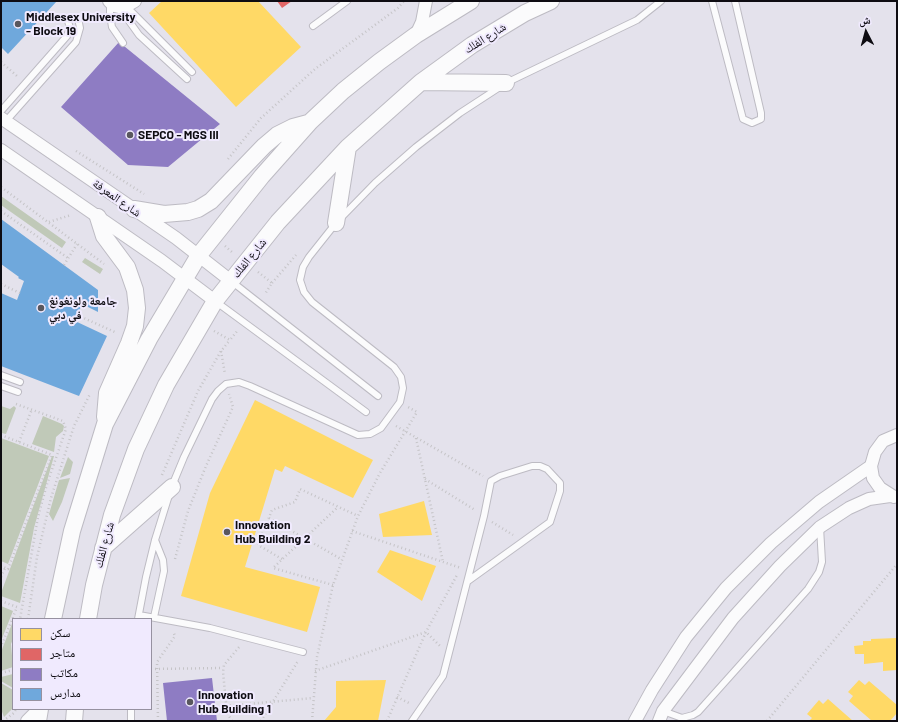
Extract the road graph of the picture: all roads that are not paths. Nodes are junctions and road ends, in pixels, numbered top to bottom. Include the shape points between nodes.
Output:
1 (347, 1) edge
2 (426, 1) edge
3 (471, 1) edge
4 (551, 1) edge
5 (661, 1) edge
6 (712, 1) edge
7 (734, 1) edge
8 (120, 4) edge
9 (78, 18) dead end
10 (68, 21) dead end
11 (313, 26) dead end
12 (416, 35) junction
13 (123, 43) dead end
14 (192, 72) dead end
15 (187, 79) dead end
16 (421, 82) junction
17 (506, 83) junction
18 (3, 116) edge
19 (310, 122) junction
20 (348, 147) junction
21 (1, 150) edge
22 (134, 209) junction
23 (93, 213) junction
24 (336, 223) junction
25 (199, 255) junction
26 (184, 278) junction
27 (230, 281) junction
28 (216, 301) junction
29 (1, 375) edge
30 (20, 382) dead end
31 (1, 386) edge
32 (18, 392) dead end
33 (378, 396) dead end
34 (366, 412) dead end
35 (105, 424) junction
36 (897, 435) edge
37 (871, 466) junction
38 (172, 487) junction
39 (894, 496) edge
40 (820, 527) junction
41 (155, 540) junction
42 (103, 548) junction
43 (468, 581) junction
44 (139, 617) edge
45 (154, 617) junction
46 (53, 618) edge
47 (88, 618) edge
48 (303, 652) road end
49 (38, 710) edge
50 (39, 710) edge
51 (75, 710) edge
52 (131, 710) edge
53 (661, 716) edge
54 (27, 721) edge
55 (38, 721) edge
56 (74, 721) edge
57 (131, 721) edge
58 (412, 721) edge
59 (635, 721) edge

1 - 11 lane
2 - 12 street via 422,22
3 - 12 street
4 - 16 street, شارع الفلك via 525,13 472,45
5 - 17 lane via 637,20
6 - 7 lane via 743,119 752,123 761,120 761,113
8 - 13 lane via 110,15 112,27
8 - 14 lane
8 - 15 lane via 139,35
9 - 18 lane via 80,28 76,42
10 - 18 lane via 70,28 67,36 26,83
12 - 19 street via 349,86
16 - 17 street
16 - 20 street, شارع الفلك
17 - 24 lane via 416,146
18 - 22 street, شارع المعرفة
19 - 22 street via 277,135 211,201 198,209 164,214
19 - 25 street via 262,176
20 - 24 street
20 - 27 street, شارع الفلك via 283,217
21 - 23 street
22 - 25 street, شارع المعرفة
23 - 26 street
23 - 35 street via 104,236 127,266 135,290 137,308 135,326 107,393
24 - 38 lane via 303,267 300,280 304,292 312,302 394,366 401,377 403,388 400,402 381,428 370,434 358,436 250,386 238,382 226,384 212,399 186,451
25 - 26 street
25 - 27 street, شارع المعرفة
26 - 28 street
26 - 35 street
27 - 28 street, شارع الفلك
27 - 33 lane
28 - 34 lane
28 - 42 street, شارع الفلك via 151,416 124,481
29 - 30 lane
31 - 32 lane
35 - 46 street via 72,531
36 - 37 street via 883,441 875,452
37 - 39 street via 880,488
37 - 59 street via 813,507 771,543 726,588 686,637
38 - 41 lane
38 - 42 street
39 - 40 street via 869,499 849,508
40 - 53 street via 733,618
40 - 53 lane via 822,562 817,577 808,589 698,712 682,718
41 - 44 lane
41 - 45 lane via 163,560 164,572
42 - 47 street, شارع الفلك
43 - 43 lane via 550,522 560,491 560,483 556,477 540,466 532,466 491,481
43 - 58 lane via 443,676
44 - 45 lane
45 - 48 lane via 249,637
49 - 54 street
50 - 55 street
51 - 56 street
52 - 57 lane

